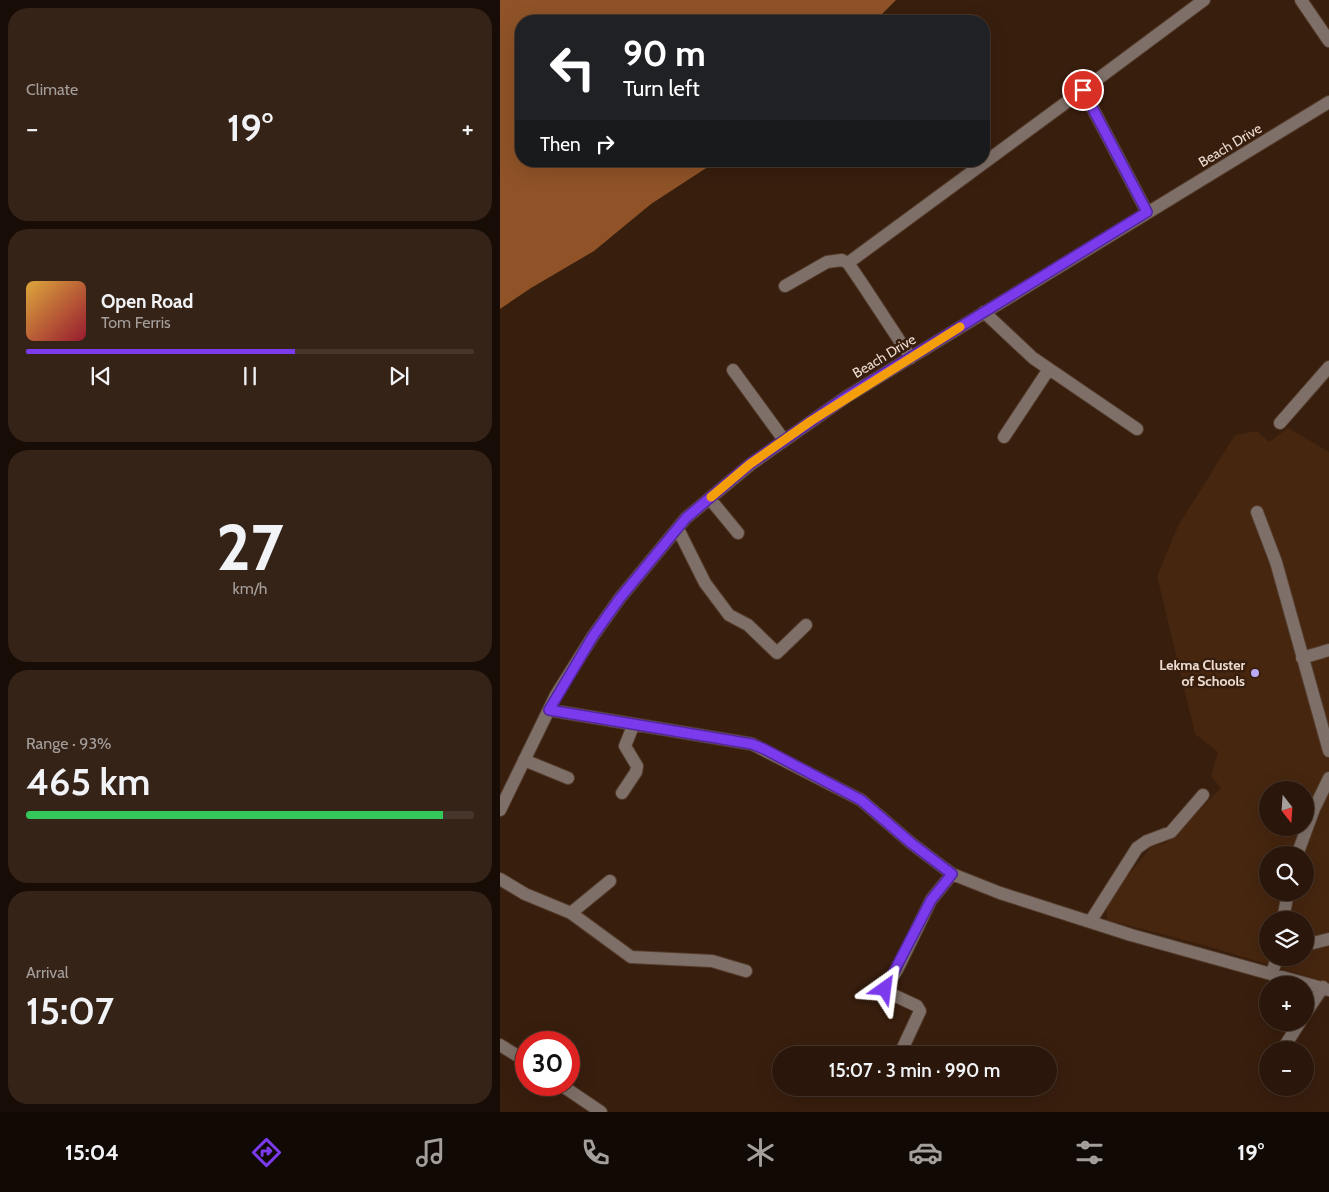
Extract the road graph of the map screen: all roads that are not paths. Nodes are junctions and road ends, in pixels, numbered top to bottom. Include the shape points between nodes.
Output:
1 (1204, 0) edge
2 (1301, 0) edge
3 (1329, 40) edge
4 (1083, 90) junction
5 (1329, 102) edge
6 (990, 159) edge
7 (979, 167) edge
8 (1147, 212) junction
9 (848, 264) junction
10 (785, 286) dead end
11 (984, 312) junction
12 (910, 358) junction
13 (1329, 367) edge
14 (1049, 369) junction
15 (733, 370) dead end
16 (1280, 423) dead end
17 (1137, 429) dead end
18 (1004, 436) dead end
19 (784, 440) junction
20 (710, 499) junction
21 (1257, 512) dead end
22 (678, 529) junction
23 (738, 533) dead end
24 (806, 625) dead end
25 (1329, 650) edge
26 (1302, 658) junction
27 (549, 710) junction
28 (633, 726) junction
29 (1329, 751) edge
30 (524, 760) junction
31 (568, 778) dead end
32 (1329, 778) edge
33 (622, 793) dead end
34 (1203, 795) dead end
35 (500, 810) edge
36 (1300, 846) edge
37 (952, 874) junction
38 (500, 879) edge
39 (610, 881) dead end
40 (571, 912) junction
41 (1090, 922) junction
42 (1329, 939) edge
43 (1314, 943) edge
44 (1274, 966) edge
45 (746, 970) dead end
46 (1272, 973) junction
47 (1326, 988) edge
48 (1314, 1003) edge
49 (500, 1046) edge
50 (904, 1046) edge
51 (515, 1055) edge
52 (577, 1096) edge
53 (601, 1112) edge

1 - 4 street
2 - 3 street
4 - 6 street
4 - 8 street
5 - 8 street, Beach Drive
7 - 9 street
8 - 11 street, Beach Drive
9 - 10 street via 835,260 827,262
9 - 12 street
11 - 12 street, Beach Drive
11 - 14 street
12 - 19 street, Beach Drive
13 - 16 street
14 - 17 street
14 - 18 street
15 - 19 street
19 - 20 street, Beach Drive
20 - 22 street, Beach Drive
20 - 23 street
21 - 26 street via 1276,562
22 - 24 street via 705,582 729,615 748,625 777,653
22 - 27 street, Beach Drive via 598,628
25 - 26 street
26 - 29 street
27 - 28 street
27 - 30 street, Beach Drive
28 - 33 street via 625,746 635,761 636,772
28 - 37 street via 752,744 764,749 861,800
30 - 31 street
30 - 35 street, Beach Drive
32 - 36 street
34 - 41 street via 1171,832 1137,848
37 - 41 street
37 - 50 street via 931,900 886,986 887,992 917,1006 920,1011
38 - 40 street via 525,894
39 - 40 street
40 - 45 street via 631,957 712,961
41 - 46 street
42 - 43 street
44 - 46 street
46 - 47 street
47 - 48 street
49 - 51 street
52 - 53 street

